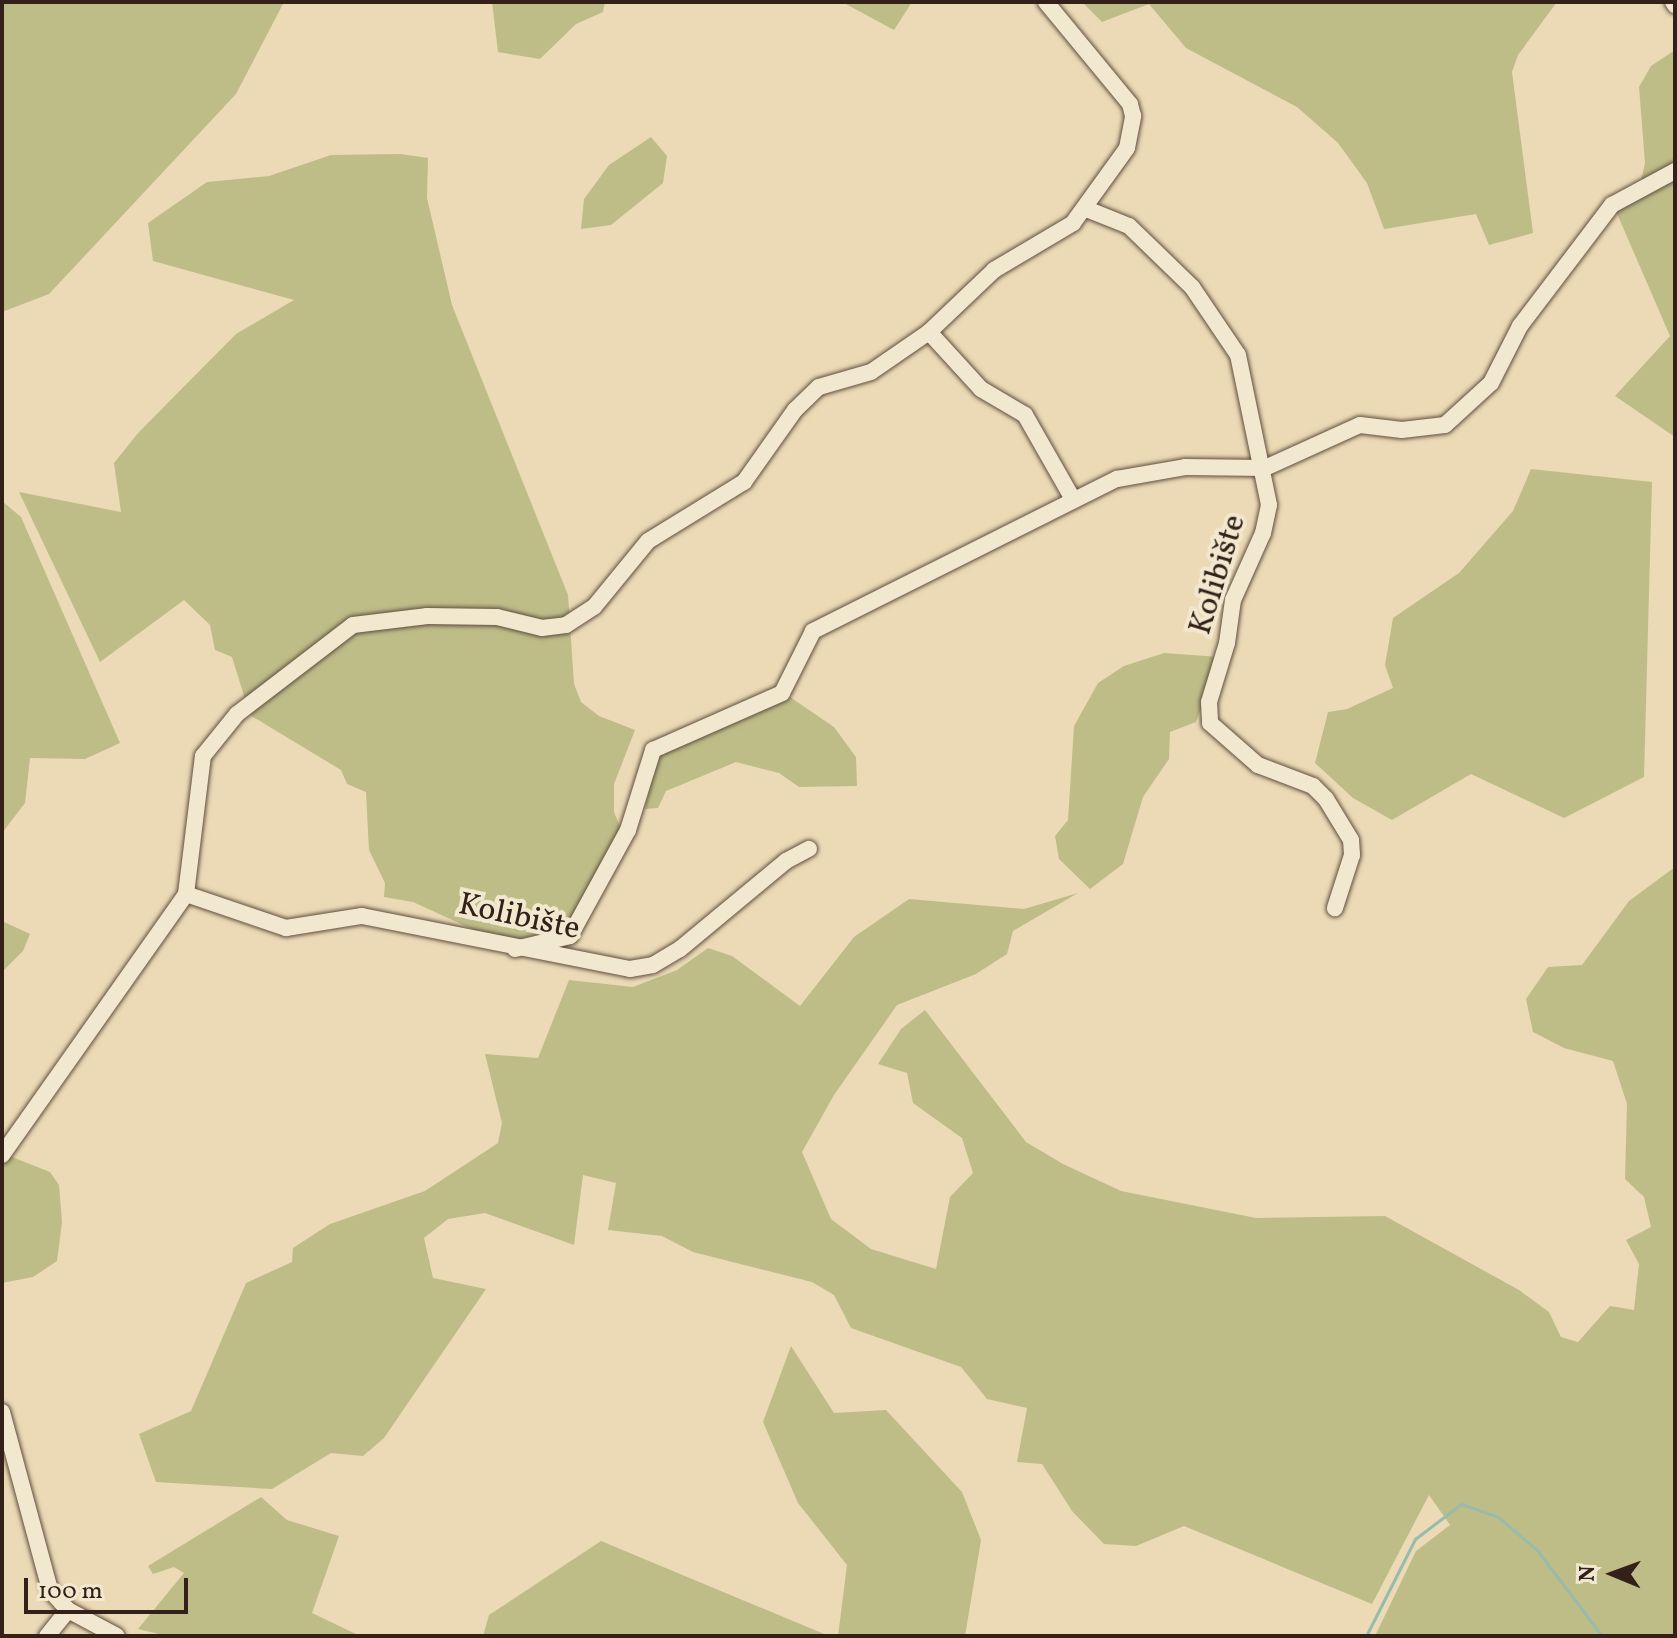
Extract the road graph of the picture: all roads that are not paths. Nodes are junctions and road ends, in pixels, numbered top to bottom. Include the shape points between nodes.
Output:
1 (1046, 2) edge
2 (1675, 171) edge
3 (1084, 208) junction
4 (929, 332) junction
5 (1265, 468) junction
6 (1073, 499) junction
7 (809, 849) dead end
8 (186, 894) junction
9 (1335, 908) dead end
10 (515, 949) junction
11 (2, 1155) edge
12 (2, 1412) edge
13 (68, 1610) junction
14 (47, 1636) edge
15 (117, 1636) edge

1 - 3 street via 1130,104 1133,116 1127,148
2 - 5 street via 1612,205 1520,326 1491,383 1445,425 1402,430 1360,425
3 - 4 street via 1062,234 994,270
3 - 5 street, Kolibište via 1129,226 1192,287 1238,355
4 - 6 street via 981,389 1025,415
4 - 8 street via 871,372 819,387 795,410 744,482 648,541 594,607 566,625 542,628 497,617 427,616 353,625 214,737 197,782
5 - 6 street via 1155,470
5 - 9 street, Kolibište via 1269,505 1263,533 1233,600 1227,643 1209,702 1210,723 1258,765 1313,786 1326,799 1351,840 1352,855
6 - 10 street via 813,631 782,693 653,750 628,830 570,936
7 - 10 street, Kolibište via 786,861 692,941 653,965 630,969
8 - 10 street, Kolibište via 241,917 286,928 362,916
8 - 11 street
12 - 13 street via 40,1566 50,1590
13 - 14 street
13 - 15 street

